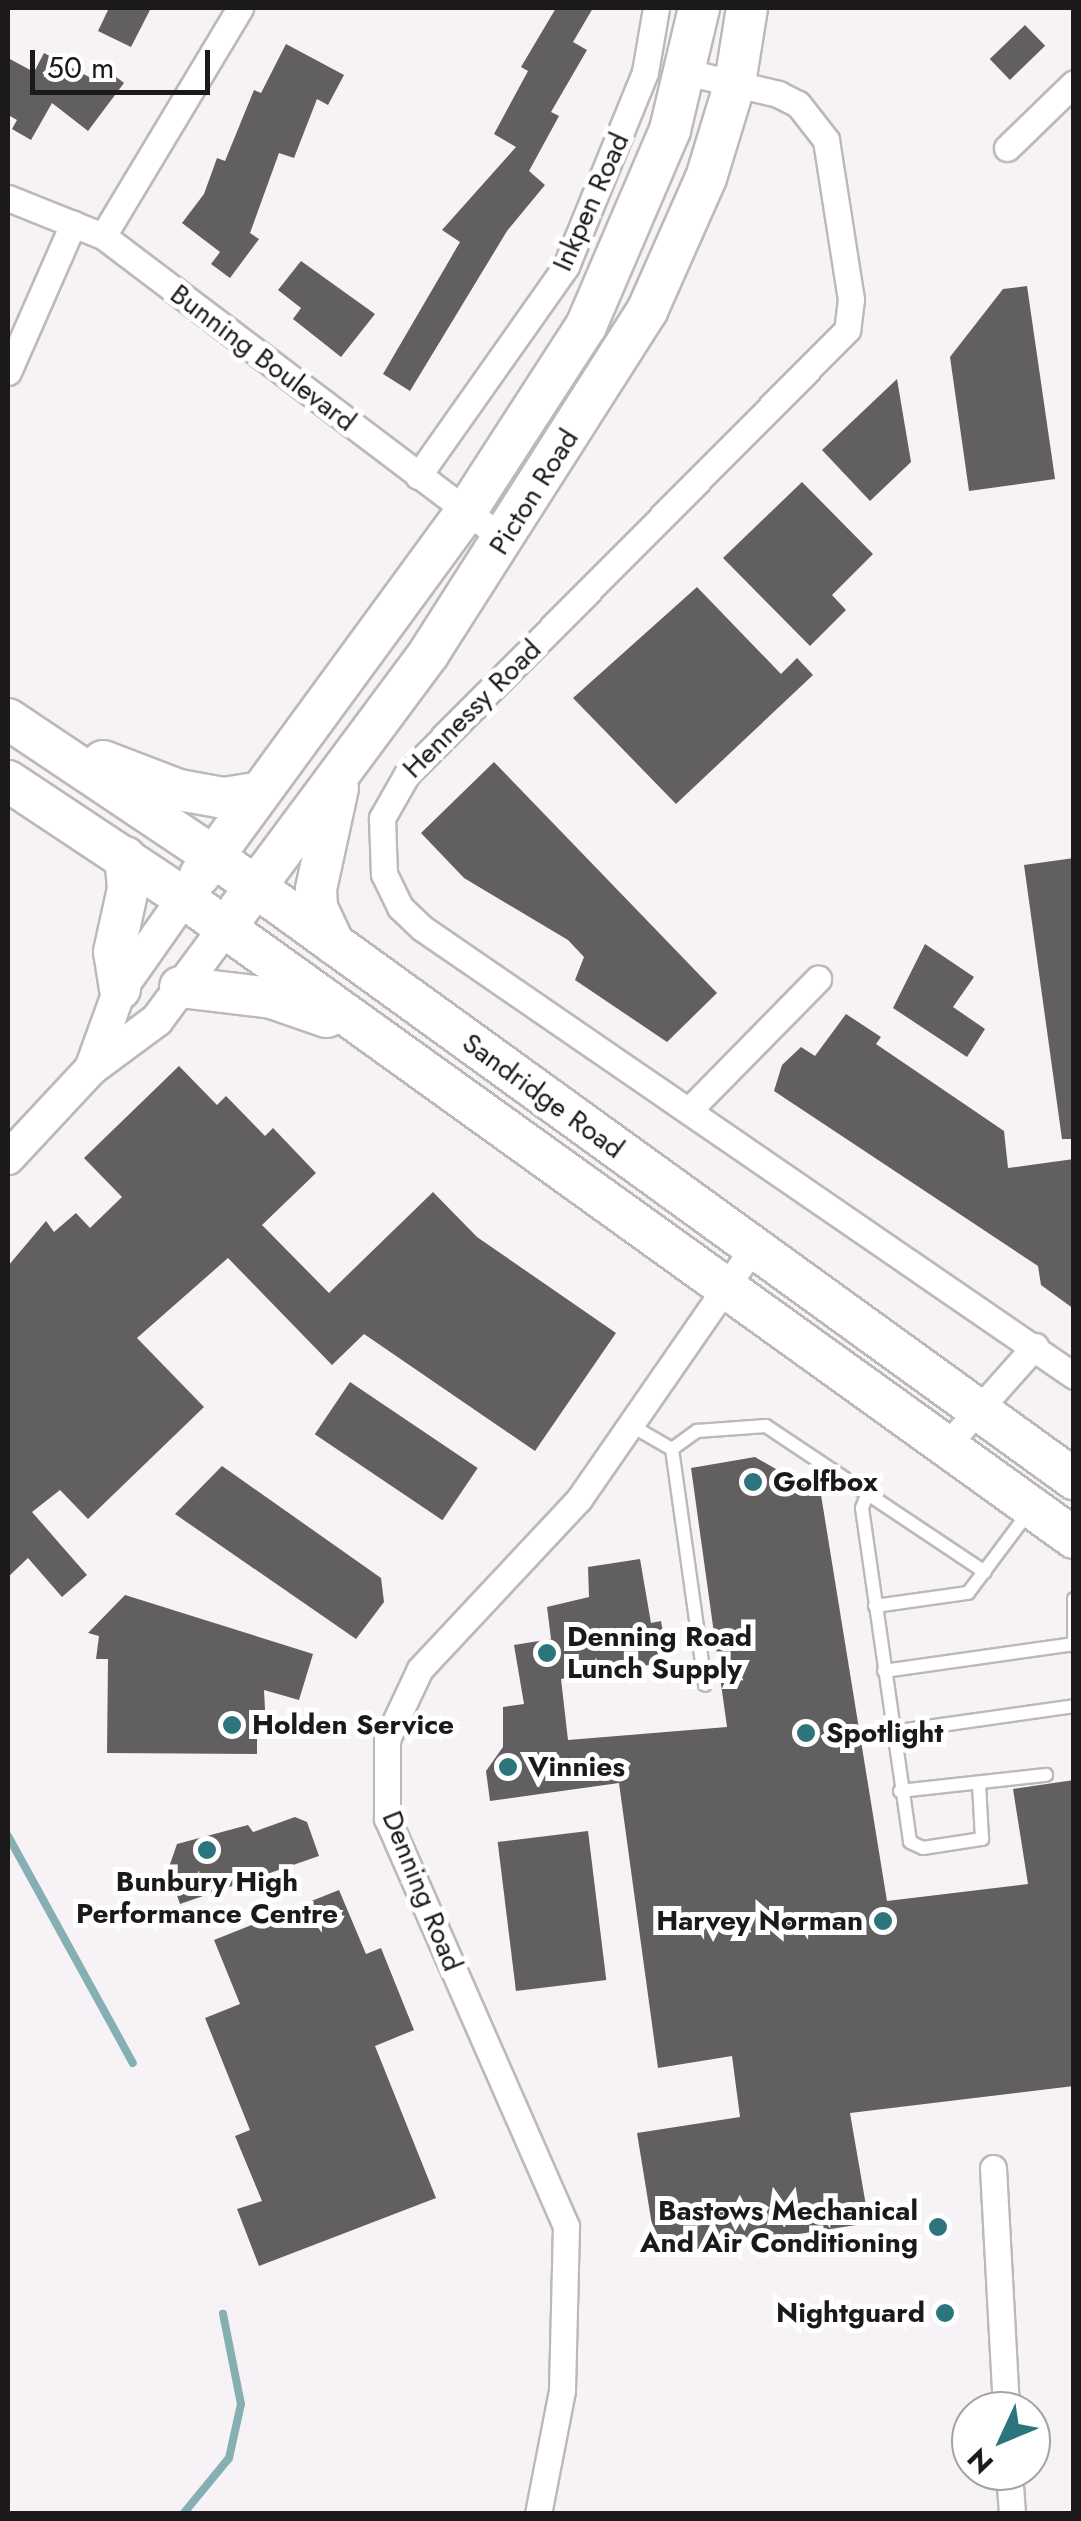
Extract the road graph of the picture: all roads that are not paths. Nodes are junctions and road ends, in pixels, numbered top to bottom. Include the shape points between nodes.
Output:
1 (240, 8) edge
2 (656, 8) edge
3 (700, 8) edge
4 (747, 8) edge
5 (686, 72) junction
6 (735, 83) junction
7 (1074, 83) edge
8 (1007, 148) dead end
9 (8, 198) edge
10 (72, 224) junction
11 (103, 236) junction
12 (8, 372) edge
13 (418, 476) junction
14 (465, 513) junction
15 (505, 540) junction
16 (8, 719) edge
17 (43, 738) junction
18 (342, 770) junction
19 (8, 781) edge
20 (260, 792) junction
21 (214, 856) junction
22 (125, 857) junction
23 (256, 886) junction
24 (184, 898) junction
25 (225, 928) junction
26 (334, 944) junction
27 (818, 980) dead end
28 (180, 987) junction
29 (120, 989) junction
30 (355, 1022) junction
31 (91, 1069) junction
32 (692, 1108) junction
33 (8, 1158) edge
34 (752, 1249) junction
35 (725, 1289) junction
36 (1035, 1346) junction
37 (1074, 1376) edge
38 (976, 1408) junction
39 (632, 1426) junction
40 (946, 1446) junction
41 (672, 1449) junction
42 (1074, 1479) edge
43 (868, 1494) junction
44 (1032, 1508) junction
45 (1074, 1538) edge
46 (985, 1572) junction
47 (1074, 1599) edge
48 (875, 1606) junction
49 (1073, 1644) edge
50 (884, 1671) junction
51 (705, 1686) dead end
52 (1074, 1706) edge
53 (892, 1732) junction
54 (1046, 1776) dead end
55 (979, 1783) junction
56 (900, 1791) junction
57 (992, 2168) dead end
58 (1005, 2391) edge
59 (538, 2514) edge

1 - 11 street
2 - 13 street, Inkpen Road via 645,72 566,266
3 - 5 main road, Picton Road
4 - 6 main road, Picton Road
5 - 6 street, Hennessy Road
5 - 14 main road, Picton Road via 670,130 608,282
6 - 15 main road, Picton Road via 706,178 647,311
6 - 32 street, Hennessy Road via 798,104 826,140 851,299 846,330 407,774 380,834 390,892 410,918
7 - 8 street
9 - 10 street, Bunning Boulevard
10 - 11 street, Bunning Boulevard
10 - 12 street
11 - 13 street, Bunning Boulevard
13 - 14 street, Bunning Boulevard
14 - 15 street, Bunning Boulevard
14 - 20 main road, Picton Road
15 - 18 main road, Picton Road
16 - 17 main road, Sandridge Road
17 - 20 main road via 180,790 224,798
17 - 21 main road, Sandridge Road
18 - 23 main road, Picton Road
18 - 26 main road via 316,889
19 - 22 main road, Sandridge Road
20 - 21 main road, Picton Road
21 - 23 main road, Sandridge Road
21 - 24 main road, Picton Road
22 - 24 main road, Sandridge Road
22 - 29 main road via 128,888 114,952
23 - 25 main road, Picton Road
23 - 26 main road, Sandridge Road
24 - 25 main road, Sandridge Road
24 - 29 street
25 - 28 street
25 - 30 main road, Sandridge Road
26 - 34 main road, Sandridge Road
27 - 32 street
28 - 30 main road via 272,998
28 - 31 street via 157,1020
29 - 31 street
30 - 35 main road, Sandridge Road
31 - 33 street
32 - 36 street, Hennessy Road
34 - 35 street, Denning Road
34 - 38 main road, Sandridge Road
35 - 39 street, Denning Road
35 - 40 main road, Sandridge Road
36 - 37 street, Hennessy Road
36 - 38 street
38 - 40 street
38 - 42 main road, Sandridge Road
39 - 41 lane
39 - 59 street, Denning Road via 532,1555 420,1669 386,1739 387,1819 566,2226 562,2390
40 - 44 main road, Sandridge Road
41 - 43 lane via 697,1431 761,1424
41 - 51 lane
43 - 46 lane
43 - 48 lane via 861,1505
44 - 45 main road, Sandridge Road
44 - 46 lane
46 - 48 lane via 962,1596
47 - 49 lane
48 - 50 lane
49 - 50 lane
50 - 53 lane
52 - 53 lane
53 - 56 lane
54 - 55 lane
55 - 56 lane
55 - 56 lane via 986,1833 976,1843 958,1845 910,1842
57 - 58 street

